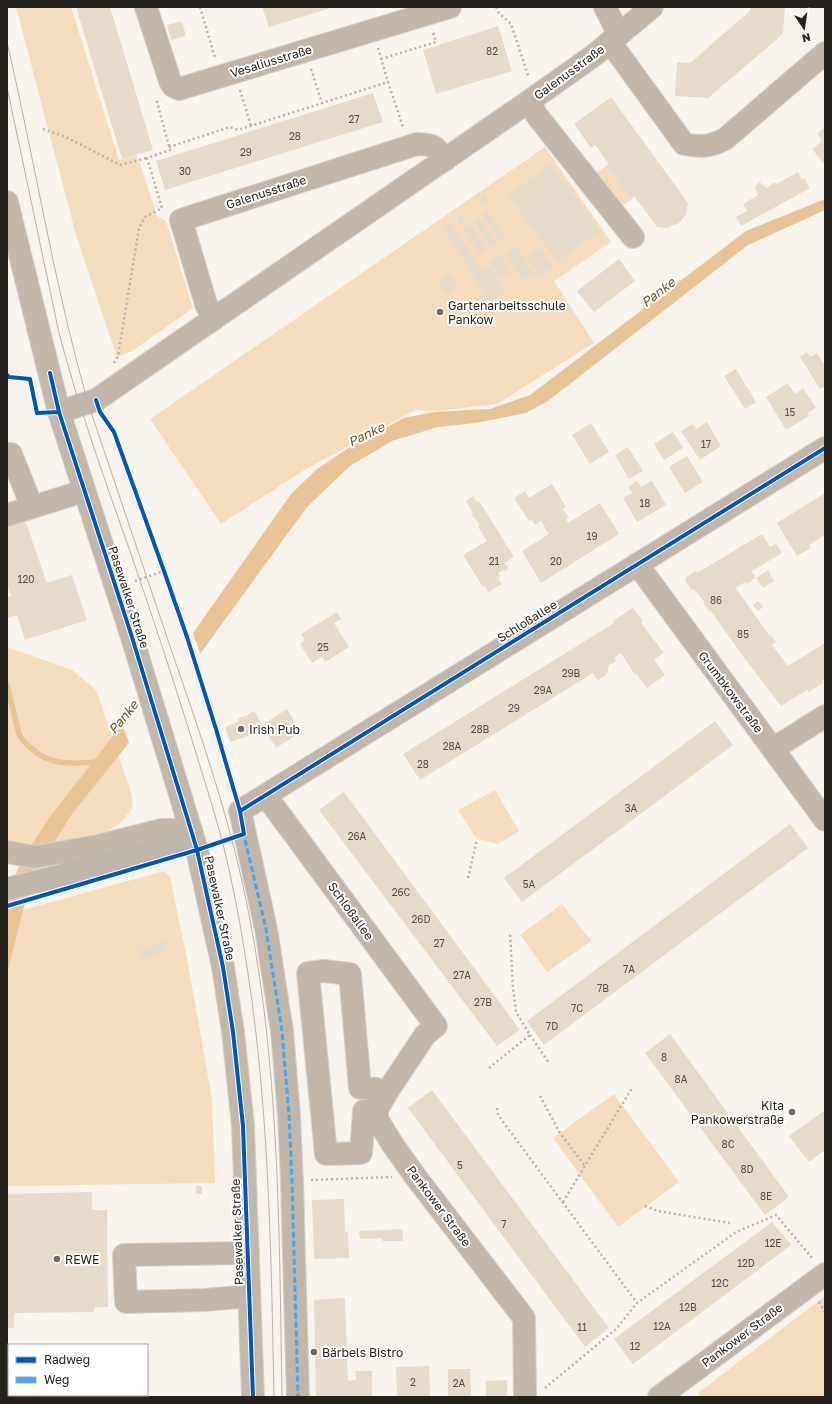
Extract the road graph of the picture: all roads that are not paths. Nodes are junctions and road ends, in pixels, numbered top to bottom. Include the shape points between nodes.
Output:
1 (146, 7) edge
2 (450, 7) edge
3 (605, 7) edge
4 (652, 7) edge
5 (615, 39) junction
6 (825, 53) edge
7 (529, 92) junction
8 (444, 160) junction
9 (7, 202) edge
10 (633, 237) dead end
11 (214, 319) junction
12 (59, 412) junction
13 (825, 448) edge
14 (7, 454) edge
15 (84, 491) junction
16 (32, 507) junction
17 (7, 515) edge
18 (637, 564) junction
19 (825, 716) edge
20 (773, 749) junction
21 (266, 796) junction
22 (825, 820) edge
23 (191, 830) junction
24 (7, 852) edge
25 (7, 889) edge
26 (382, 1101) junction
27 (248, 1253) junction
28 (820, 1280) edge
29 (250, 1296) junction
30 (533, 1395) edge
31 (253, 1397) edge
32 (298, 1397) edge
33 (659, 1397) edge

1 - 2 street, Vesaliusstraße via 170,81 179,89 226,68 305,51
3 - 5 street
4 - 5 street, Galenusstraße
5 - 6 street via 684,144 696,146 714,145 725,139
5 - 7 street, Galenusstraße via 592,56
7 - 8 street, Galenusstraße
7 - 10 street via 538,117
8 - 11 street, Galenusstraße
8 - 11 street, Galenusstraße via 436,147 417,144 181,220 206,304
9 - 12 main road, Pasewalker Straße
11 - 12 street, Galenusstraße via 96,400
12 - 15 main road, Pasewalker Straße
13 - 18 street, Schloßallee
14 - 16 street via 11,454
15 - 16 street
15 - 23 main road, Pasewalker Straße via 148,686
16 - 17 street
18 - 20 street, Grumbkowstraße
18 - 21 street, Schloßallee
19 - 20 street
20 - 22 street, Grumbkowstraße
21 - 26 street, Schloßallee via 436,1026 425,1035
21 - 32 street, Schloßallee via 240,811 266,929 282,1031 292,1181
23 - 24 main road via 162,830 98,846 36,857
23 - 25 highway via 171,848
23 - 27 main road, Pasewalker Straße via 223,966 233,1032 243,1126
26 - 26 street via 364,1111 360,1153 326,1154 308,973 324,970 350,974 360,1088 378,1089
26 - 30 street, Pankower Straße via 377,1119 381,1128 524,1318
27 - 29 main road, Pasewalker Straße
27 - 29 street via 124,1255 126,1302
28 - 33 street, Pankower Straße
29 - 31 main road, Pasewalker Straße

